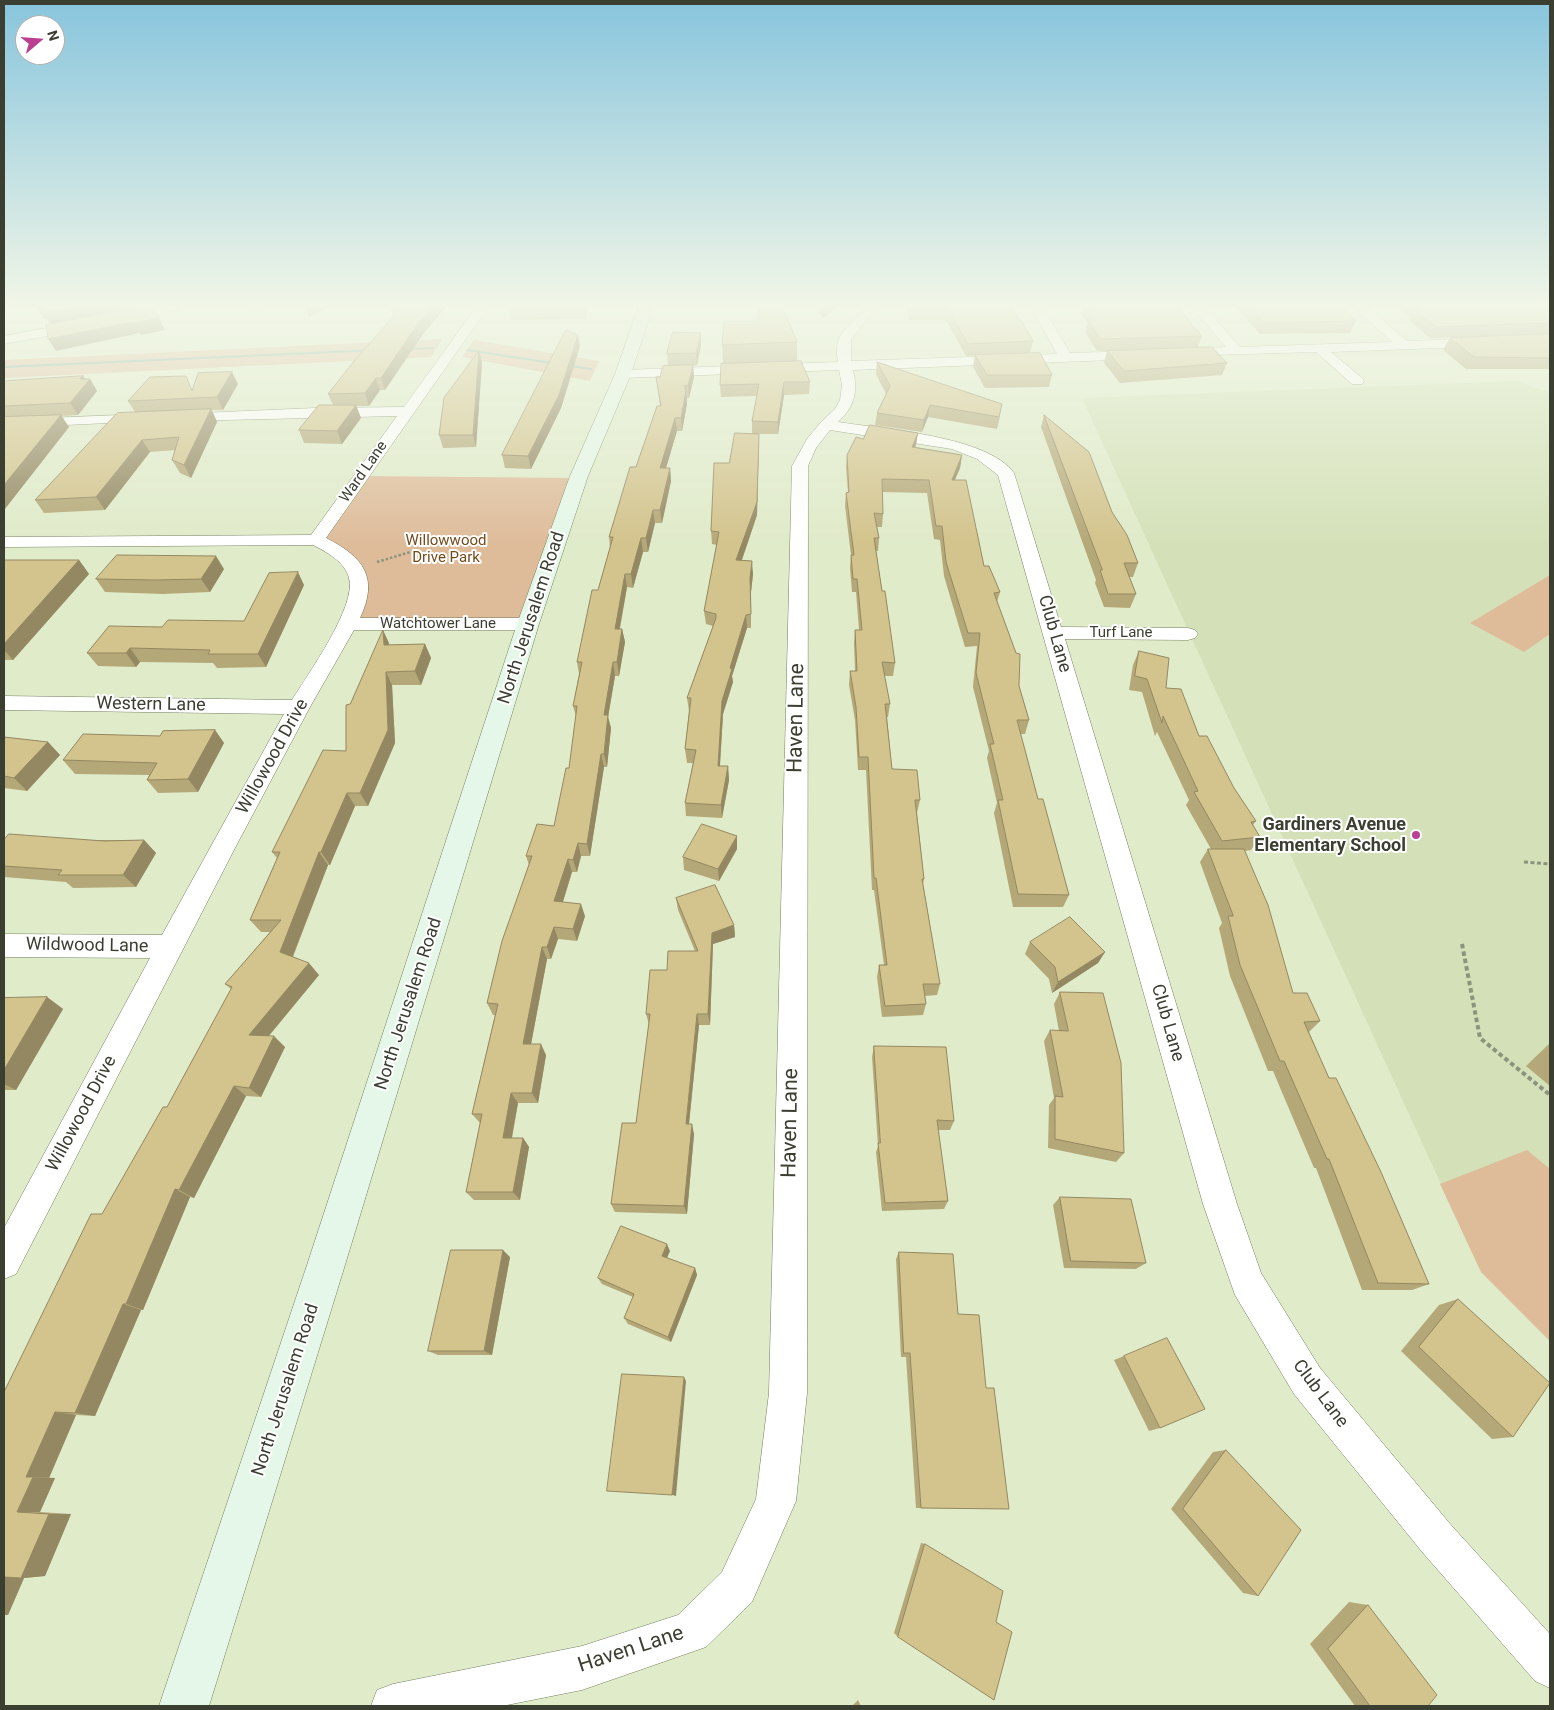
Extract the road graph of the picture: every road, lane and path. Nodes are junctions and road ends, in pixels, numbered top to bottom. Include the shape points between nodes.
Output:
1 (425, 386) edge
2 (618, 386) edge
3 (849, 386) edge
4 (407, 411) junction
5 (4, 424) edge
6 (826, 425) junction
7 (316, 540) junction
8 (4, 542) edge
9 (417, 550) dead end
10 (355, 569) junction
11 (347, 624) junction
12 (528, 624) junction
13 (1054, 633) junction
14 (1188, 634) dead end
15 (4, 703) edge
16 (299, 707) junction
17 (1524, 862) dead end
18 (1550, 864) edge
19 (1462, 944) dead end
20 (4, 945) edge
21 (170, 947) junction
22 (1550, 1095) edge
23 (4, 1262) edge
24 (1550, 1666) edge
25 (184, 1706) edge
26 (393, 1706) edge

1 - 4 street, Ward Lane
2 - 12 main road, North Jerusalem Road via 579,476
3 - 6 street, Haven Lane via 843,408
4 - 5 street
4 - 7 street, Ward Lane
6 - 13 street, Club Lane via 954,445 996,463 1006,473 1011,485
6 - 26 street, Haven Lane via 805,451 800,466 788,1392 776,1501 737,1587 690,1632 582,1668
7 - 8 street
7 - 10 street via 337,550
9 - 10 path
10 - 11 street, Willowood Drive via 360,586
11 - 12 street, Watchtower Lane
11 - 16 street, Willowood Drive
12 - 25 main road, North Jerusalem Road
13 - 14 street, Turf Lane
13 - 24 street, Club Lane via 1220,1204 1247,1283 1307,1381 1437,1539
15 - 16 street, Western Lane
16 - 21 street, Willowood Drive
17 - 18 path
19 - 22 path via 1480,1038
20 - 21 street, Wildwood Lane
21 - 23 street, Willowood Drive

